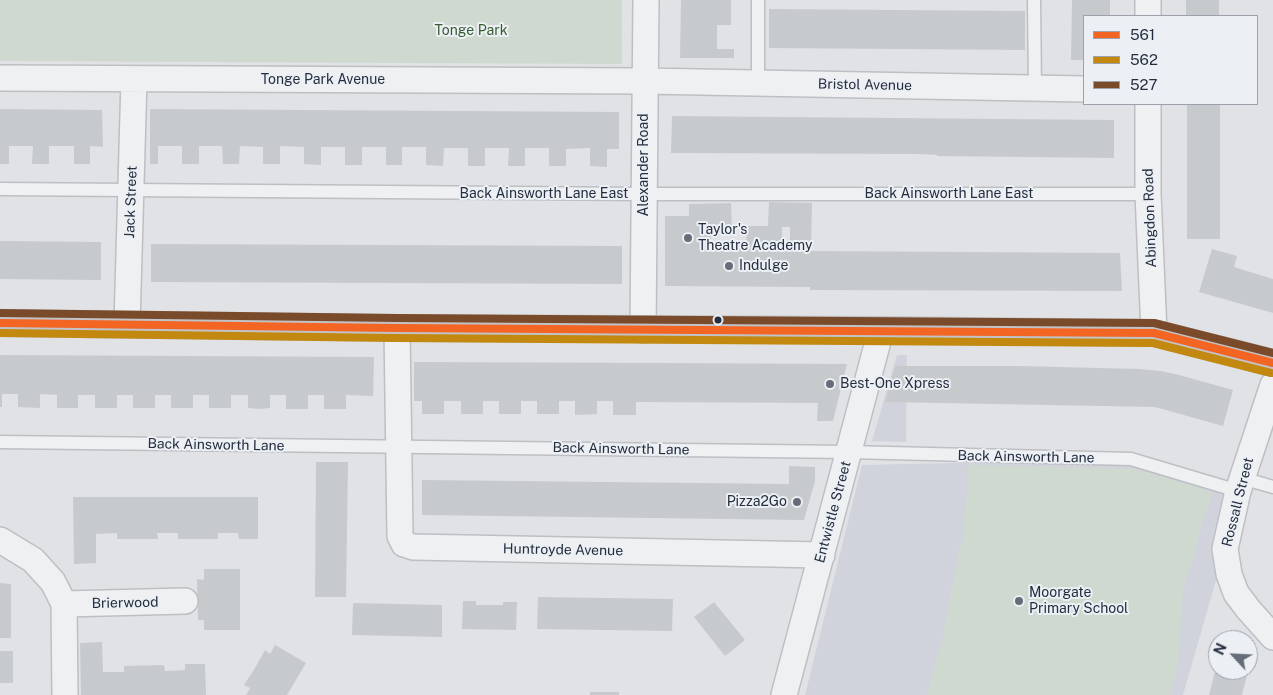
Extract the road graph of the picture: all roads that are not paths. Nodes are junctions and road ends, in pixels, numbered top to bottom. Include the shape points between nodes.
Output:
1 (646, 0) edge
2 (758, 0) edge
3 (1034, 0) edge
4 (1148, 0) edge
5 (1148, 15) edge
6 (0, 78) edge
7 (134, 79) junction
8 (645, 81) junction
9 (758, 83) junction
10 (1035, 89) junction
11 (1083, 90) edge
12 (1148, 105) edge
13 (0, 189) edge
14 (131, 190) junction
15 (644, 194) junction
16 (1148, 194) junction
17 (0, 323) edge
18 (127, 324) junction
19 (397, 328) junction
20 (643, 330) junction
21 (881, 330) junction
22 (1154, 333) junction
23 (1273, 363) edge
24 (1273, 385) edge
25 (0, 442) edge
26 (399, 447) junction
27 (849, 452) junction
28 (1240, 485) junction
29 (1273, 487) edge
30 (0, 540) edge
31 (822, 555) junction
32 (185, 601) dead end
33 (64, 604) junction
34 (1273, 637) edge
35 (65, 695) edge
36 (784, 695) edge

1 - 8 street, Alexander Road
2 - 9 lane
3 - 10 lane
4 - 5 street
6 - 7 street, Tonge Park Avenue
7 - 8 street, Tonge Park Avenue
7 - 14 street, Jack Street
8 - 9 street, Bristol Avenue
8 - 15 street, Alexander Road
9 - 10 street, Bristol Avenue
10 - 11 street, Bristol Avenue
12 - 16 street, Abingdon Road
13 - 14 lane, Back Ainsworth Lane East
14 - 15 lane, Back Ainsworth Lane East
14 - 18 street, Jack Street
15 - 16 lane, Back Ainsworth Lane East
15 - 20 street, Alexander Road
16 - 22 street, Abingdon Road
17 - 18 main road
18 - 19 main road
19 - 20 main road
19 - 26 street, Huntroyde Avenue
20 - 21 main road
21 - 22 main road
21 - 27 street, Entwistle Street
22 - 23 main road
24 - 28 street, Rossall Street
25 - 26 lane, Back Ainsworth Lane
26 - 27 lane, Back Ainsworth Lane
26 - 31 street, Huntroyde Avenue via 400,536 404,544 413,547
27 - 28 lane, Back Ainsworth Lane via 1131,459
27 - 31 street, Entwistle Street
28 - 29 lane, Back Ainsworth Lane
28 - 34 street, Rossall Street via 1225,549 1229,574 1236,593
30 - 33 street via 33,560 53,582
31 - 36 street, Entwistle Street
32 - 33 street, Brierwood
33 - 35 street

